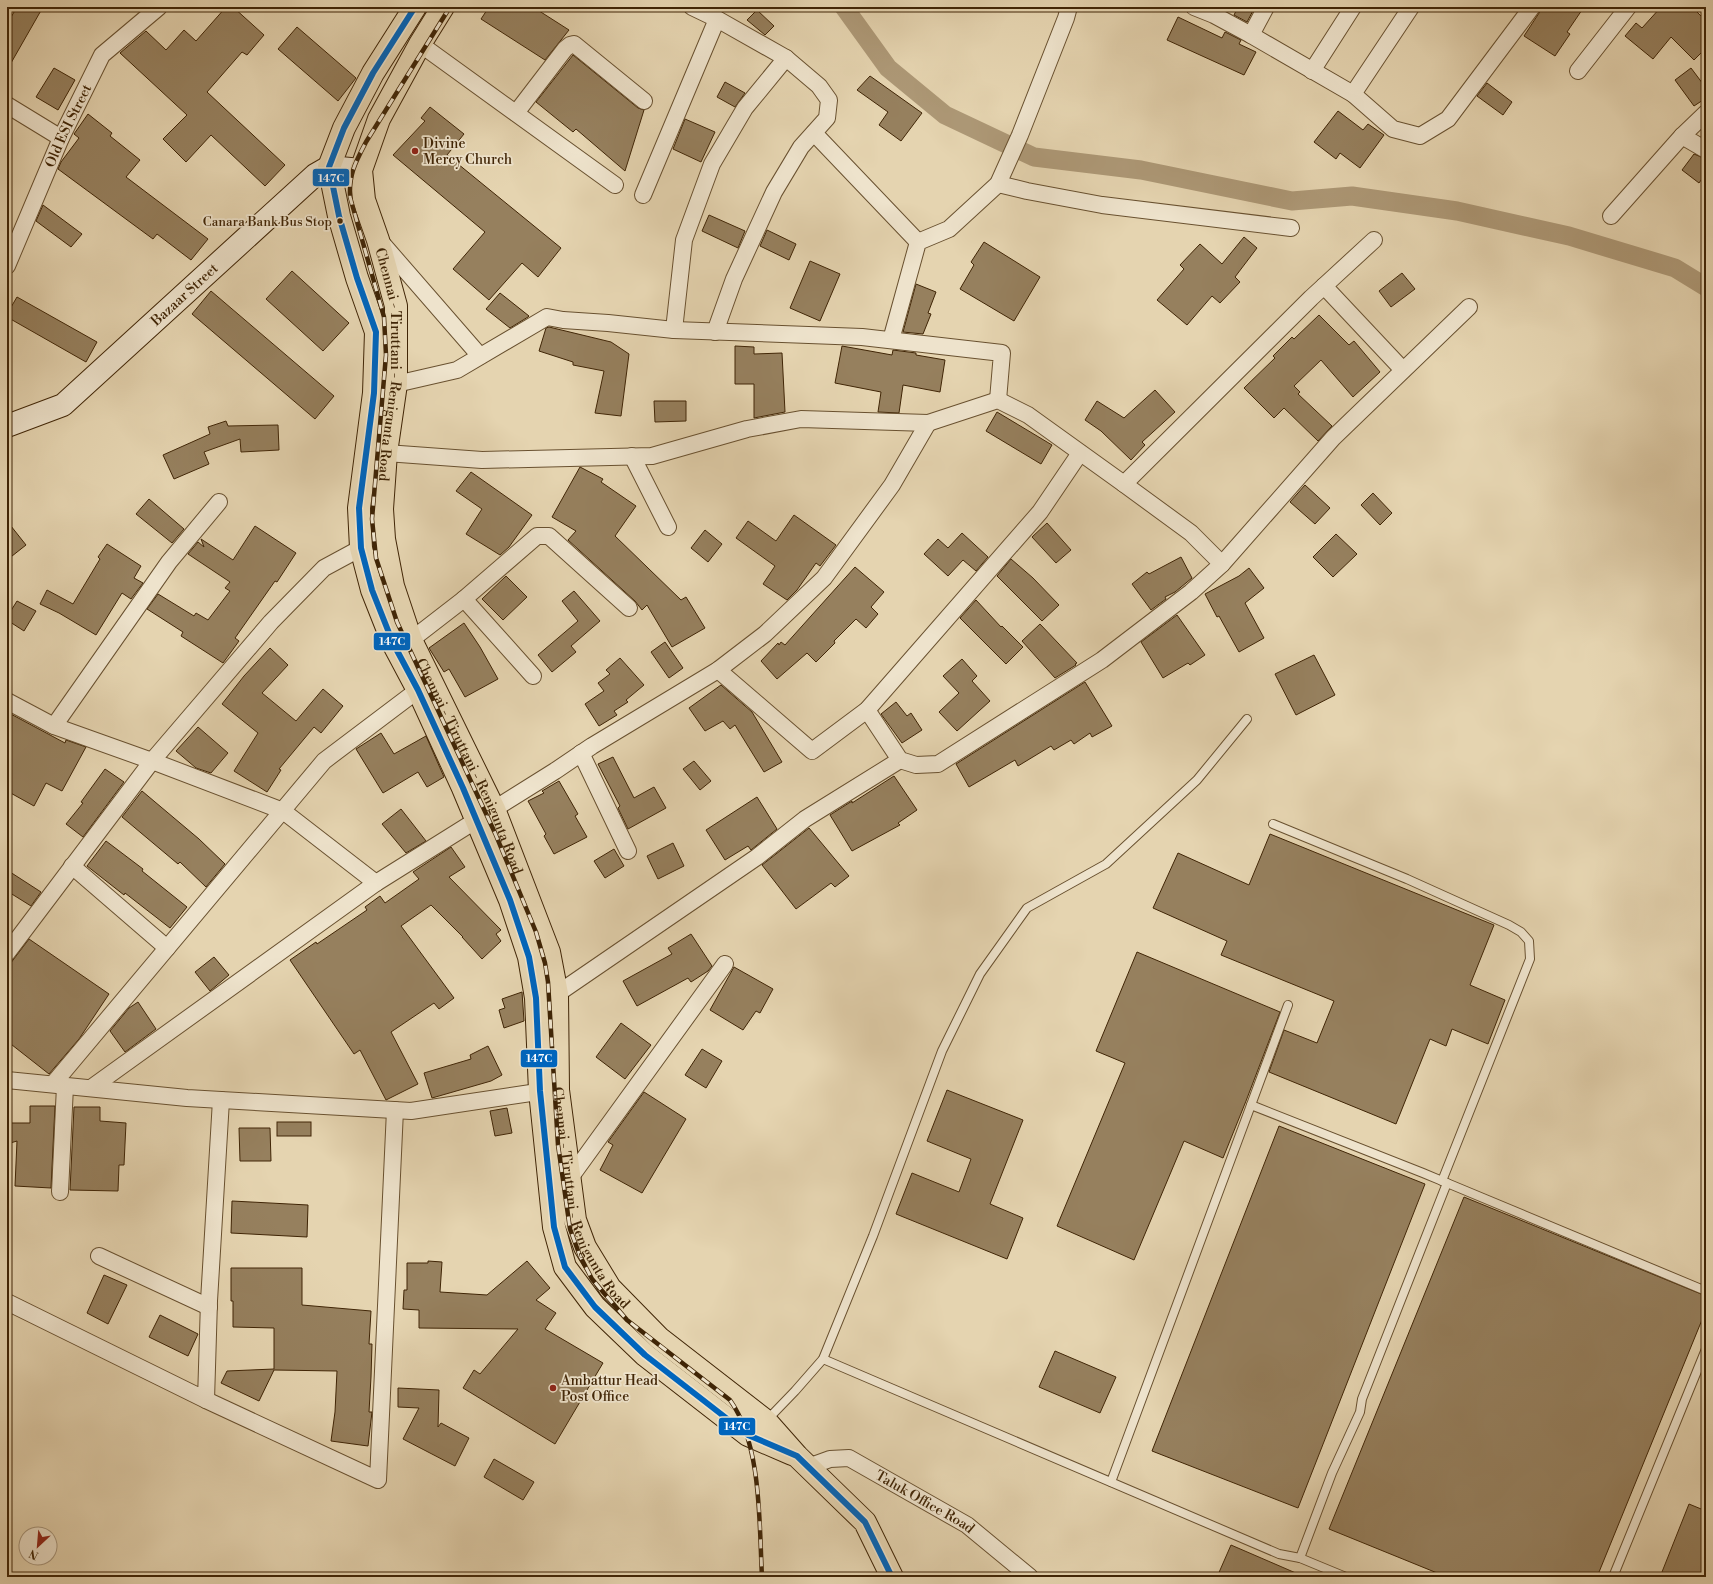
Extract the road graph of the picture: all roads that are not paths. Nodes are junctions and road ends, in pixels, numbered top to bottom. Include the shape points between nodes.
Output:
1 (159, 7) edge
2 (415, 7) edge
3 (443, 7) edge
4 (692, 7) edge
5 (1069, 7) edge
6 (1194, 7) edge
7 (1266, 7) edge
8 (1353, 7) edge
9 (1411, 7) edge
10 (1532, 7) edge
11 (1628, 7) edge
12 (1216, 11) edge
13 (717, 19) junction
14 (1250, 34) junction
15 (420, 44) junction
16 (786, 58) junction
17 (1312, 70) junction
18 (1578, 71) dead end
19 (1353, 94) junction
20 (644, 101) dead end
21 (7, 105) edge
22 (516, 113) junction
23 (1706, 113) edge
24 (814, 133) junction
25 (1682, 136) junction
26 (61, 138) junction
27 (1706, 150) edge
28 (329, 167) junction
29 (361, 170) junction
30 (1000, 181) junction
31 (615, 185) dead end
32 (643, 195) dead end
33 (1611, 216) dead end
34 (1291, 228) dead end
35 (378, 240) junction
36 (1374, 240) dead end
37 (918, 242) junction
38 (7, 266) edge
39 (1324, 286) junction
40 (1469, 307) dead end
41 (674, 330) junction
42 (715, 332) junction
43 (891, 340) junction
44 (480, 356) junction
45 (1403, 370) junction
46 (396, 384) junction
47 (998, 400) junction
48 (928, 423) junction
49 (7, 426) edge
50 (386, 453) junction
51 (1080, 453) junction
52 (632, 456) junction
53 (1124, 484) junction
54 (219, 502) dead end
55 (668, 526) dead end
56 (361, 548) junction
57 (1222, 564) junction
58 (464, 598) junction
59 (629, 608) dead end
60 (411, 640) junction
61 (718, 670) junction
62 (533, 676) dead end
63 (418, 690) junction
64 (7, 701) edge
65 (867, 710) junction
66 (1247, 719) dead end
67 (54, 726) junction
68 (581, 753) junction
69 (900, 760) junction
70 (152, 761) junction
71 (283, 811) junction
72 (485, 815) junction
73 (1273, 824) dead end
74 (628, 851) dead end
75 (72, 866) junction
76 (376, 883) junction
77 (167, 948) junction
78 (7, 953) edge
79 (724, 964) dead end
80 (557, 994) junction
81 (1288, 1005) dead end
82 (7, 1080) edge
83 (59, 1085) junction
84 (91, 1088) junction
85 (549, 1090) junction
86 (221, 1100) junction
87 (1250, 1105) junction
88 (395, 1110) junction
89 (570, 1178) junction
90 (1445, 1182) junction
91 (60, 1192) dead end
92 (100, 1256) dead end
93 (1706, 1291) edge
94 (7, 1302) edge
95 (209, 1307) junction
96 (1706, 1349) edge
97 (823, 1359) junction
98 (206, 1400) junction
99 (766, 1421) junction
100 (802, 1461) junction
101 (1112, 1482) junction
102 (1300, 1558) junction
103 (892, 1577) edge
104 (1030, 1577) edge
105 (1346, 1577) edge
106 (1613, 1577) edge

1 - 26 street, Old ESI Street via 102,55
2 - 28 highway via 344,128
3 - 15 highway, Chennai - Tiruttani - Renigunta Road
4 - 13 street
5 - 30 street
6 - 12 street
7 - 14 street
8 - 17 street
9 - 19 street
10 - 19 street via 1448,119 1420,136 1393,130
11 - 18 street
12 - 14 street
13 - 16 street
13 - 32 street
14 - 17 street
15 - 22 street
15 - 29 highway, Chennai - Tiruttani - Renigunta Road via 379,119
16 - 24 street via 819,86 829,100 827,118
16 - 41 street via 745,108 712,164 684,240
17 - 19 street
20 - 22 street via 574,44 565,49
21 - 26 street
22 - 31 street
23 - 25 street
24 - 37 street
24 - 42 street via 801,147 774,192 734,279
25 - 27 street
25 - 33 street
26 - 38 street, Old ESI Street
28 - 29 street
28 - 49 street, Bazaar Street via 315,175 63,405
28 - 56 highway, Chennai - Tiruttani - Renigunta Road via 339,216 376,332 374,393 359,508
29 - 35 highway, Chennai - Tiruttani - Renigunta Road via 364,200
30 - 34 street via 1028,191 1102,205
30 - 37 street via 949,229
35 - 44 street
35 - 46 highway, Chennai - Tiruttani - Renigunta Road via 396,306
36 - 39 street
37 - 43 street
39 - 45 street
39 - 53 street
40 - 45 street
41 - 42 street
41 - 44 street via 547,317
42 - 43 street
43 - 47 street via 1002,353
44 - 46 street via 457,370
45 - 57 street via 1333,438
46 - 50 highway, Chennai - Tiruttani - Renigunta Road
47 - 48 street
47 - 51 street via 1028,415
48 - 52 street via 801,419 747,429 652,456
48 - 61 street via 892,485 824,578 765,634
50 - 52 street via 482,460
50 - 60 highway, Chennai - Tiruttani - Renigunta Road via 382,509 384,539 394,586
51 - 53 street
51 - 65 street via 1040,512
52 - 55 street
53 - 57 street via 1190,533
54 - 67 street via 169,562
56 - 63 highway, Chennai - Tiruttani - Renigunta Road via 372,590 394,643
56 - 70 street via 324,568 271,622
57 - 69 street via 1102,660 938,764 916,765
58 - 59 street via 537,536 549,536
58 - 60 street
58 - 62 street
60 - 72 highway, Chennai - Tiruttani - Renigunta Road
61 - 65 street via 812,751
61 - 68 street
63 - 71 street via 324,761
63 - 72 highway, Chennai - Tiruttani - Renigunta Road via 463,788
64 - 67 street
65 - 69 street
66 - 97 lane via 1197,780 1106,864 1027,908 980,974 942,1050 873,1236
67 - 70 street
68 - 72 street
68 - 74 street
69 - 80 street via 805,819 757,857
70 - 71 street
70 - 75 street
71 - 76 street
71 - 77 street
72 - 76 street
72 - 80 highway, Chennai - Tiruttani - Renigunta Road via 549,952
72 - 85 highway, Chennai - Tiruttani - Renigunta Road via 529,957
73 - 90 lane via 1408,879 1509,925 1521,932 1529,941 1530,959
75 - 77 street
75 - 78 street
76 - 84 street
77 - 83 street
79 - 89 street
80 - 85 highway, Chennai - Tiruttani - Renigunta Road
81 - 87 lane
82 - 83 street
83 - 84 street
83 - 91 street
84 - 86 street
85 - 88 street via 411,1111
85 - 89 highway, Chennai - Tiruttani - Renigunta Road
85 - 100 highway, Chennai - Tiruttani - Renigunta Road via 554,1227 565,1267 595,1307 645,1355 748,1435
86 - 88 street
86 - 95 street
87 - 90 lane
87 - 101 lane
88 - 98 street via 378,1480
89 - 99 highway, Chennai - Tiruttani - Renigunta Road via 575,1220 585,1247 610,1288 658,1338
90 - 93 lane
90 - 102 lane via 1362,1399 1360,1412 1332,1474
92 - 95 street
94 - 98 street
95 - 98 street
96 - 106 lane
97 - 99 lane
97 - 101 lane
99 - 100 highway, Chennai - Tiruttani - Renigunta Road
100 - 103 highway, Chennai - Tiruttani - Renigunta Road via 864,1522
100 - 104 street, Taluk Office Road via 849,1458 967,1525
101 - 102 lane via 1279,1554
102 - 105 lane

